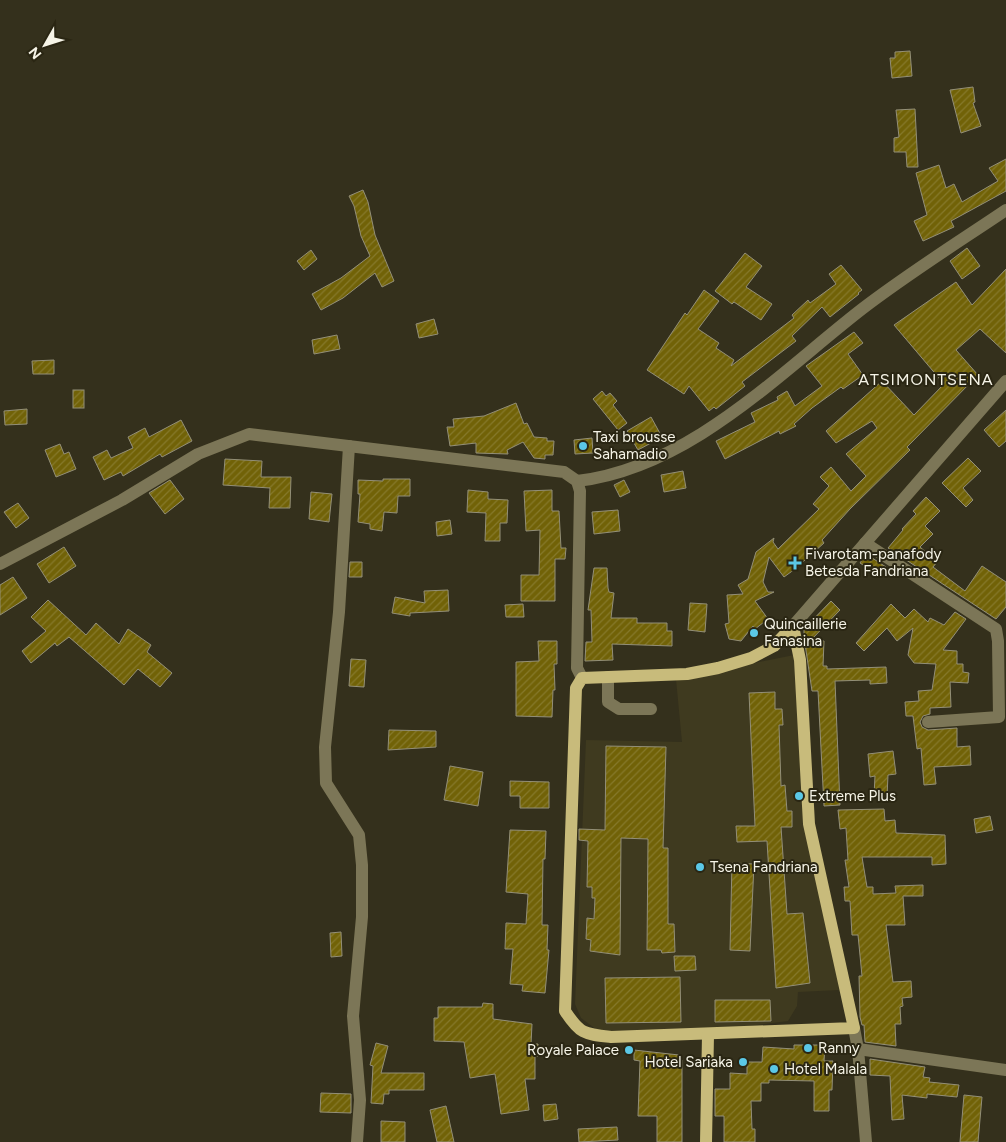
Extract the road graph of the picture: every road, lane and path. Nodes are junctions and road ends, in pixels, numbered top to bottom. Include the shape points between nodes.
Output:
1 (1006, 210) edge
2 (1006, 381) edge
3 (349, 446) junction
4 (577, 481) junction
5 (865, 543) junction
6 (0, 564) edge
7 (793, 626) junction
8 (608, 677) junction
9 (582, 678) junction
10 (651, 709) dead end
11 (928, 722) dead end
12 (854, 1028) junction
13 (708, 1035) junction
14 (858, 1049) junction
15 (1006, 1070) edge
16 (357, 1142) edge
17 (706, 1142) edge
18 (866, 1142) edge

1 - 4 street via 915,269 708,431 637,466 604,478
2 - 5 street
3 - 4 street via 564,472
3 - 6 street via 249,434 198,454 122,500
3 - 16 street via 326,783 359,835 362,865 362,918 353,1016 360,1100
4 - 9 street via 580,491 577,668
5 - 7 street
5 - 11 street via 996,629 999,718
7 - 8 main road via 774,646 751,658 718,668 687,674
7 - 12 main road via 800,660 809,824
8 - 9 main road
8 - 10 street via 608,702 619,709
9 - 13 main road via 576,688 565,1011 576,1028 590,1035
12 - 13 main road
12 - 14 street
13 - 17 main road
14 - 15 street
14 - 18 street

